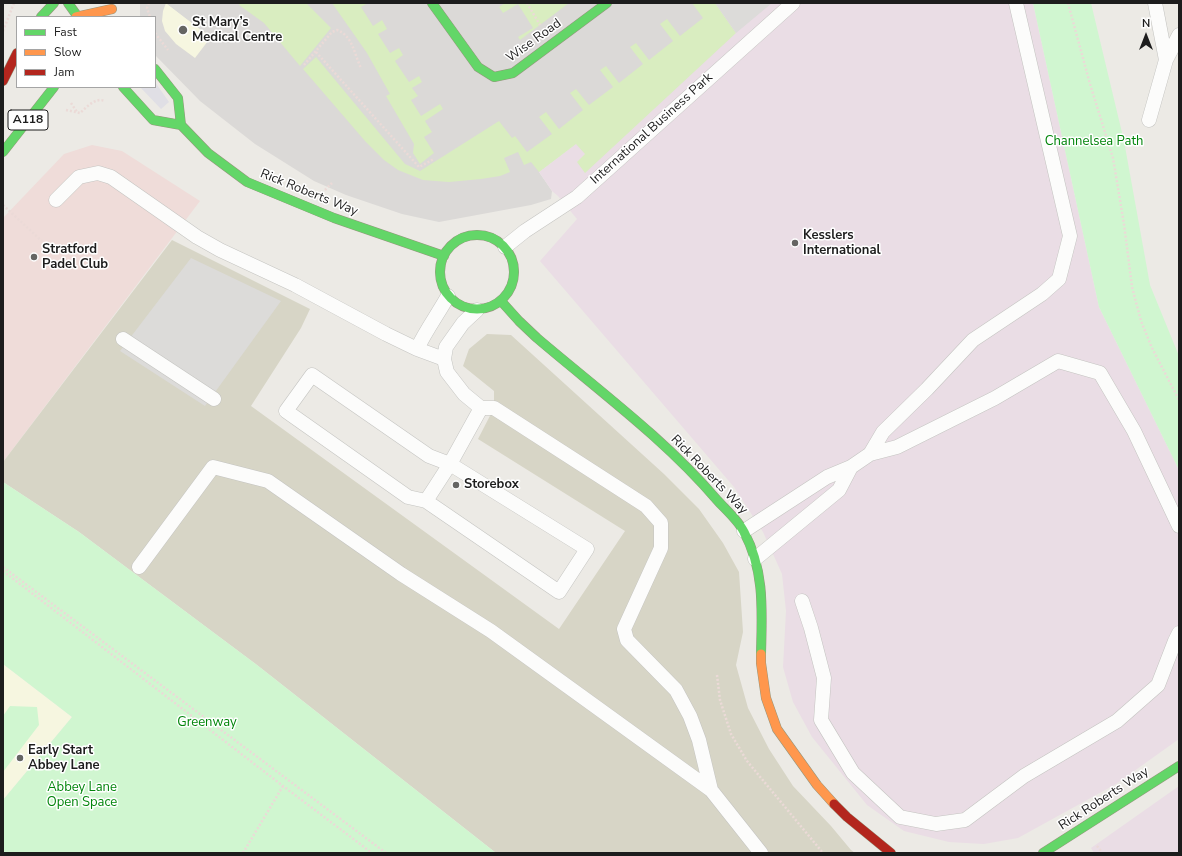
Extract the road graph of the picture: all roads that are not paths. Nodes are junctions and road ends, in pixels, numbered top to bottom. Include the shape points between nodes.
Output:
1 (54, 3) edge
2 (68, 3) edge
3 (432, 3) edge
4 (607, 3) edge
5 (793, 3) edge
6 (1016, 3) edge
7 (1155, 3) edge
8 (112, 10) edge
9 (42, 16) edge
10 (76, 16) edge
11 (82, 16) edge
12 (1179, 35) edge
13 (16, 55) edge
14 (1166, 60) junction
15 (156, 69) edge
16 (3, 81) edge
17 (53, 88) edge
18 (124, 88) edge
19 (1149, 120) dead end
20 (181, 125) junction
21 (3, 152) edge
22 (56, 200) dead end
23 (505, 247) junction
24 (444, 256) junction
25 (448, 296) junction
26 (501, 301) junction
27 (477, 310) junction
28 (123, 339) dead end
29 (417, 350) junction
30 (444, 359) junction
31 (214, 399) dead end
32 (481, 408) junction
33 (870, 454) junction
34 (450, 464) junction
35 (851, 467) junction
36 (426, 501) junction
37 (1179, 526) edge
38 (744, 531) junction
39 (755, 559) junction
40 (139, 567) dead end
41 (802, 601) dead end
42 (1179, 634) edge
43 (1179, 766) edge
44 (710, 790) junction
45 (761, 853) edge
46 (891, 853) edge
47 (1043, 853) edge

1 - 9 street
2 - 10 street
3 - 4 street, Wise Road via 478,67 494,77 513,74
5 - 23 lane, International Business Park via 577,197
6 - 33 lane via 1070,236 1059,279 1042,294 973,340 883,432
7 - 14 lane
8 - 11 street
12 - 14 lane
13 - 16 street
14 - 19 lane
15 - 20 street via 178,98
17 - 21 street, A118
18 - 20 street via 153,120
20 - 24 street, Rick Roberts Way via 208,153 247,182 334,218
22 - 29 lane via 79,177 98,173 111,176 197,237 295,285
23 - 24 street via 484,236 472,236 460,239
23 - 26 street via 512,260 515,275 511,290
24 - 25 street via 440,276
25 - 27 street via 461,306
25 - 29 lane via 425,332
26 - 27 street via 490,308
26 - 38 street, Rick Roberts Way via 518,321 694,474
27 - 30 lane via 463,323 446,347
28 - 31 lane
29 - 30 lane
30 - 32 lane via 447,372 464,394
32 - 34 lane
32 - 44 lane via 494,408 646,506 661,523 661,548 624,629 627,640 676,690 690,716 699,740
33 - 35 lane
33 - 37 lane via 896,448 995,398 1058,361 1100,373 1134,431
34 - 36 lane
34 - 36 lane via 587,549 559,592
34 - 36 lane via 429,456 312,375 286,411 408,497
35 - 38 lane via 827,477
35 - 39 lane via 839,490
38 - 39 street, Rick Roberts Way
39 - 46 street, Rick Roberts Way via 762,597 761,663 766,698 777,729 817,785 837,807
40 - 44 lane via 213,468 268,481 401,574 491,631
41 - 42 lane via 824,678 821,720 853,773 900,817 936,824 965,820 1024,776 1117,721 1158,685
43 - 47 street, Rick Roberts Way
44 - 45 lane

